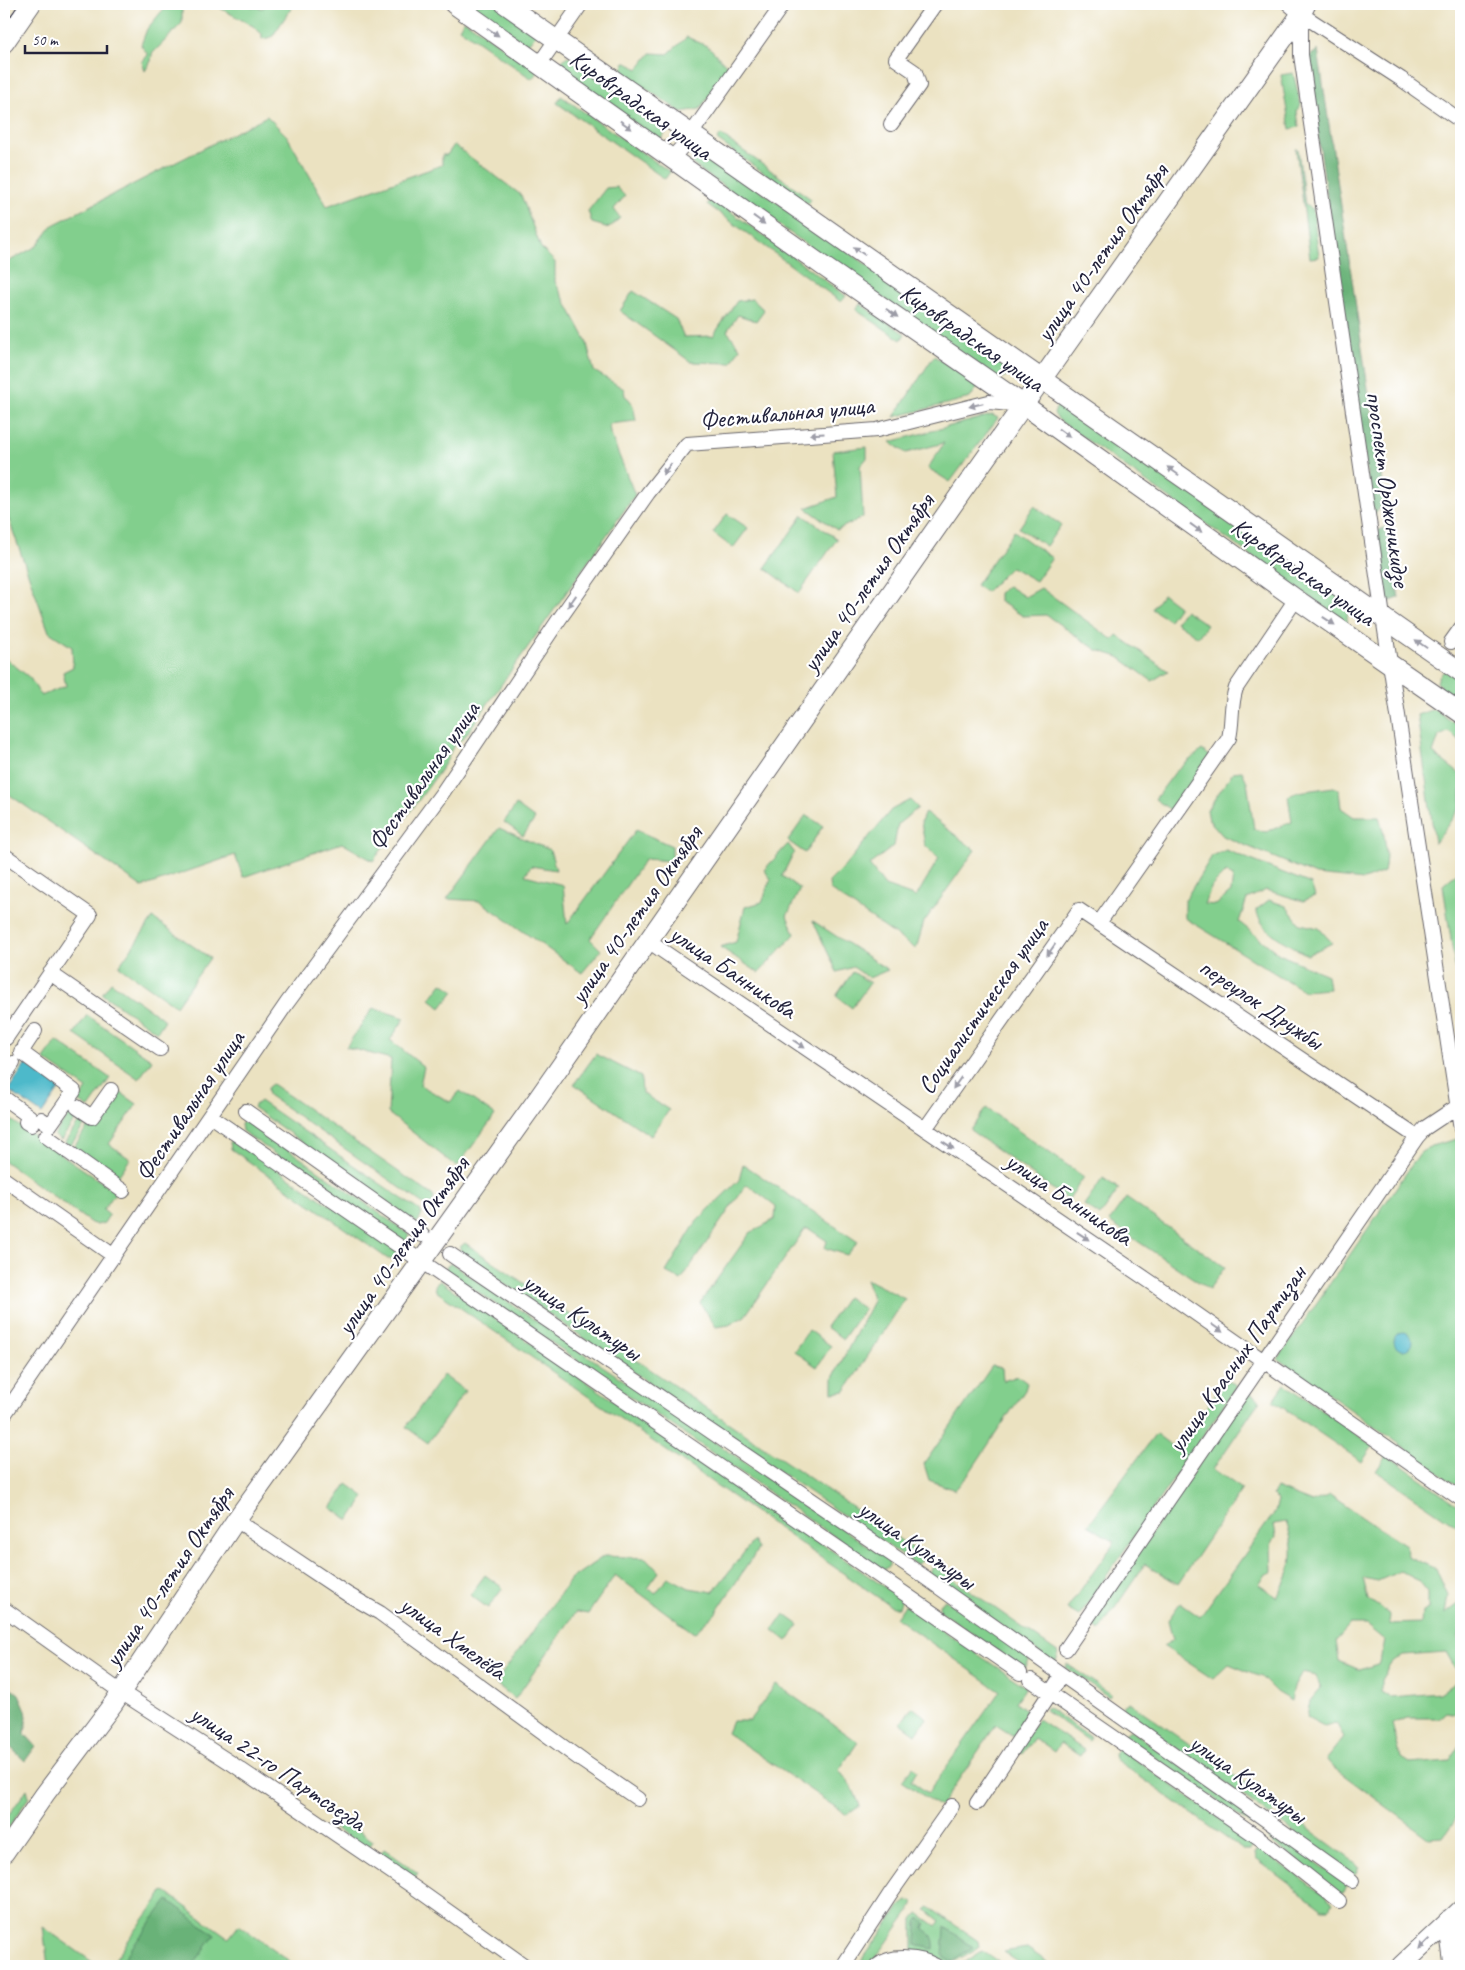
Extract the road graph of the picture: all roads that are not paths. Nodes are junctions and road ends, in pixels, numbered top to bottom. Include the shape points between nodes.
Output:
1 (31, 4) edge
2 (454, 4) edge
3 (505, 4) edge
4 (581, 4) edge
5 (783, 4) edge
6 (935, 4) edge
7 (1299, 6) edge
8 (556, 40) junction
9 (4, 44) edge
10 (540, 64) junction
11 (1461, 121) edge
12 (891, 124) dead end
13 (691, 134) junction
14 (672, 158) junction
15 (1043, 379) junction
16 (1024, 405) junction
17 (1296, 599) junction
18 (1383, 617) junction
19 (1461, 628) edge
20 (1451, 642) dead end
21 (1391, 664) junction
22 (1461, 672) edge
23 (1461, 713) edge
24 (4, 855) edge
25 (1079, 910) joint
26 (1098, 923) junction
27 (648, 941) junction
28 (54, 976) junction
29 (35, 1031) dead end
30 (4, 1038) edge
31 (160, 1049) dead end
32 (19, 1054) junction
33 (4, 1077) edge
34 (111, 1090) dead end
35 (4, 1098) edge
36 (73, 1104) junction
37 (1458, 1106) junction
38 (246, 1111) dead end
39 (210, 1116) junction
40 (38, 1125) junction
41 (925, 1128) junction
42 (1461, 1129) edge
43 (1417, 1137) junction
44 (4, 1179) edge
45 (123, 1192) dead end
46 (422, 1234) dead end
47 (450, 1254) dead end
48 (114, 1256) junction
49 (422, 1262) junction
50 (1264, 1361) junction
51 (4, 1415) edge
52 (1461, 1499) edge
53 (236, 1520) junction
54 (4, 1609) edge
55 (1066, 1649) dead end
56 (1062, 1675) junction
57 (121, 1692) junction
58 (1049, 1692) junction
59 (638, 1799) dead end
60 (977, 1803) dead end
61 (952, 1806) dead end
62 (4, 1853) edge
63 (1352, 1881) dead end
64 (1339, 1900) dead end
65 (1454, 1916) edge
66 (525, 1966) edge
67 (843, 1966) edge
68 (877, 1966) edge
69 (936, 1966) edge
70 (1401, 1966) edge
71 (1454, 1966) edge

1 - 9 main road
2 -> 10 main road, Кировградская улица
3 - 8 main road, Кировградская улица
4 - 8 street
5 - 13 street
6 - 12 street via 896,59 915,72 919,85
7 - 11 street
7 - 15 main road, улица 40-летия Октября
7 - 18 street, проспект Орджоникидзе via 1301,55
8 - 10 street
8 - 13 main road, Кировградская улица
10 -> 14 main road, Кировградская улица
13 - 14 street
15 -> 13 main road, Кировградская улица
14 -> 16 main road, Кировградская улица
15 - 16 main road, улица 40-летия Октября
18 -> 15 main road, Кировградская улица
16 -> 17 main road, Кировградская улица
16 - 27 main road, улица 40-летия Октября
16 -> 39 street, Фестивальная улица via 989,402 877,430 687,444 648,493 443,792 287,1003
17 -> 21 main road, Кировградская улица
17 - 26 street via 1236,688 1229,738
18 - 21 street, проспект Орджоникидзе
22 -> 18 main road, Кировградская улица
19 - 20 street
21 - 23 main road, Кировградская улица
21 - 37 street, проспект Орджоникидзе
24 - 28 street via 92,913
25 - 26 street, переулок Дружбы
25 -> 41 street, Социалистическая улица
26 - 43 street, переулок Дружбы
27 -> 41 street, улица Банникова
27 - 49 main road, улица 40-летия Октября
28 - 30 street
28 - 31 street
29 - 32 street
32 - 33 street
32 - 36 street via 74,1091
34 - 36 street via 92,1117
35 - 40 street
36 - 40 street via 50,1125
37 - 42 street, проспект Орджоникидзе
37 - 43 street, улица Красных Партизан
38 - 46 street
39 - 48 street, Фестивальная улица
39 - 49 street, улица Культуры
40 - 45 street
41 -> 50 street, улица Банникова
43 - 50 street, улица Красных Партизан
44 - 48 street
47 - 56 street, улица Культуры via 913,1569
48 - 51 street, Фестивальная улица
49 - 53 main road, улица 40-летия Октября
49 - 58 street, улица Культуры
50 - 52 street, улица Банникова
50 - 55 street, улица Красных Партизан
53 - 57 main road, улица 40-летия Октября
53 - 59 street, улица Хмелёва via 380,1613
54 - 57 street, улица 22-го Партсъезда
56 - 58 street
56 - 63 street, улица Культуры
57 - 62 main road, улица 40-летия Октября
57 - 66 street, улица 22-го Партсъезда via 240,1768
58 - 60 street
58 - 64 street, улица Культуры via 1262,1840
61 - 67 street
65 -> 70 main road
65 - 71 main road
68 - 69 street via 896,1959 926,1961

